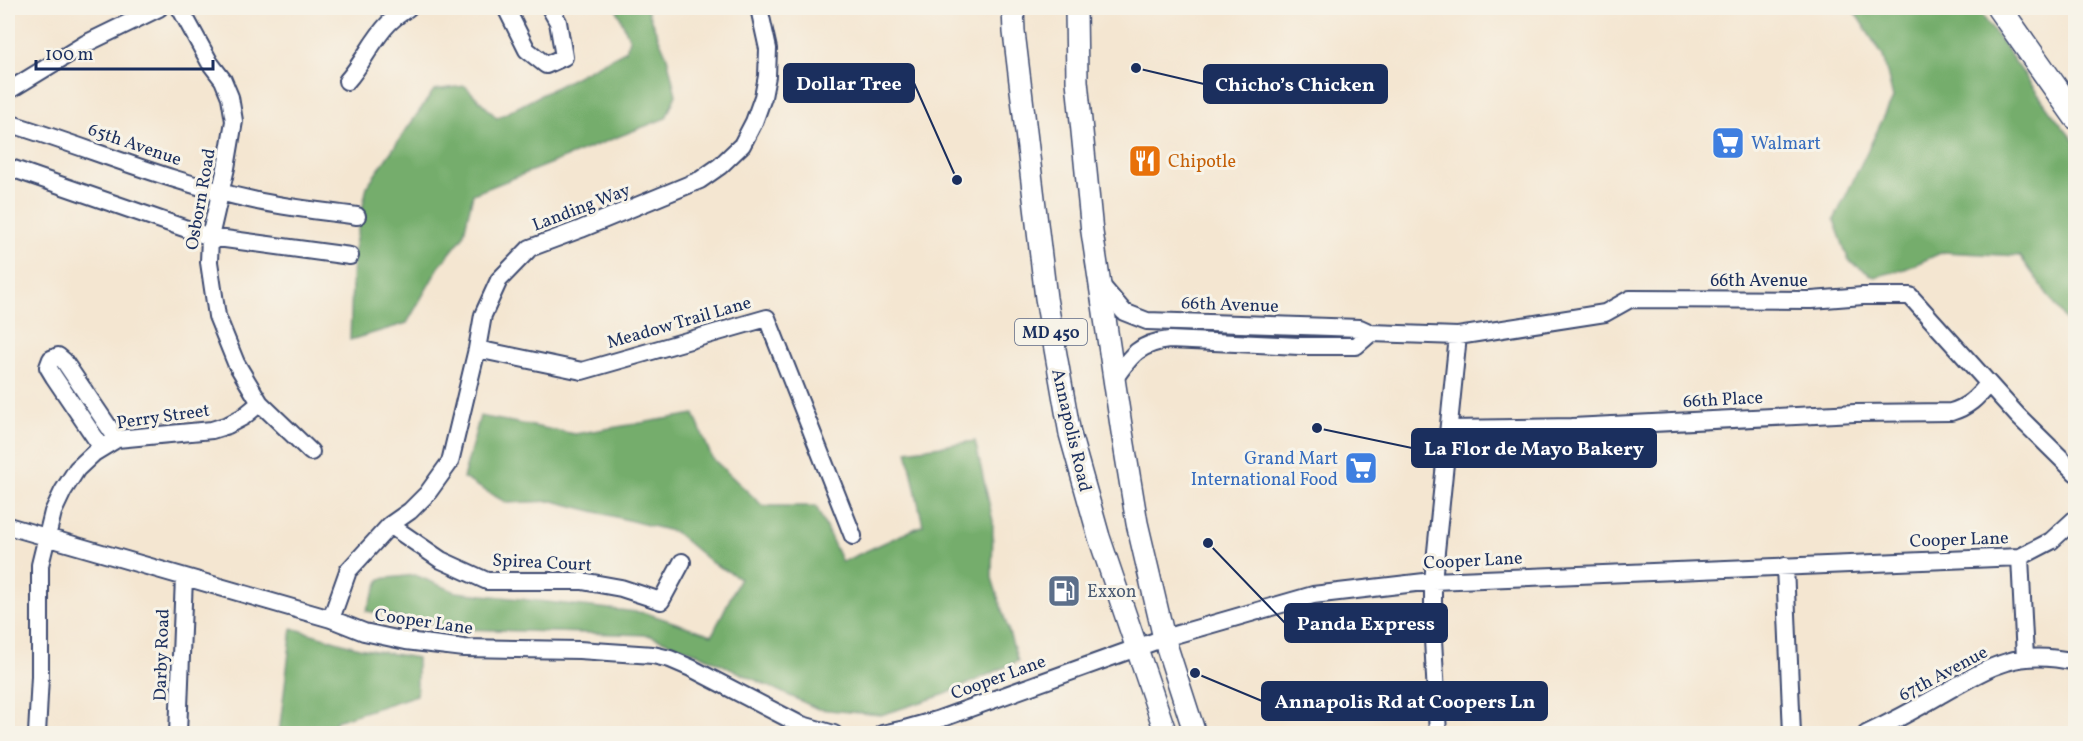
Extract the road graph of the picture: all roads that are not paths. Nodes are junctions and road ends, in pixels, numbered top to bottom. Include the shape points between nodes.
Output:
1 (159, 8) edge
2 (180, 8) edge
3 (408, 8) edge
4 (506, 8) edge
5 (550, 8) edge
6 (759, 8) edge
7 (1013, 8) edge
8 (1076, 8) edge
9 (1999, 8) edge
10 (346, 81) dead end
11 (8, 91) edge
12 (2076, 117) edge
13 (8, 123) edge
14 (8, 167) edge
15 (220, 192) junction
16 (357, 216) dead end
17 (210, 237) junction
18 (350, 256) dead end
19 (1101, 285) junction
20 (1371, 333) junction
21 (1458, 336) junction
22 (477, 349) junction
23 (1115, 378) junction
24 (1988, 384) junction
25 (260, 403) junction
26 (1449, 429) junction
27 (117, 439) junction
28 (102, 448) junction
29 (311, 452) dead end
30 (2076, 473) edge
31 (2076, 518) edge
32 (390, 525) junction
33 (8, 526) edge
34 (853, 536) dead end
35 (46, 537) junction
36 (2020, 557) junction
37 (682, 562) dead end
38 (1785, 566) junction
39 (184, 577) junction
40 (1433, 581) junction
41 (332, 619) junction
42 (1164, 638) junction
43 (1138, 647) junction
44 (2025, 658) junction
45 (2076, 662) edge
46 (797, 729) edge
47 (37, 734) edge
48 (178, 734) edge
49 (834, 734) edge
50 (882, 734) edge
51 (1166, 734) edge
52 (1195, 734) edge
53 (1438, 734) edge
54 (1792, 734) edge
55 (1866, 734) edge

1 - 11 street via 85,44
2 - 15 street, Osborn Road via 230,97 234,121
3 - 10 street via 390,22
4 - 5 street via 527,50 546,65 564,57 558,22
6 - 22 street, Landing Way via 768,49 767,76 754,122 742,145 700,180 530,248 499,280 483,315
7 - 43 main road, Annapolis Road / MD 450 via 1037,235 1056,363 1086,494
8 - 19 main road, MD 450 via 1077,81
9 - 12 highway
13 - 15 street, 65th Avenue
14 - 17 street
15 - 16 street, 65th Avenue
15 - 17 street, Osborn Road
17 - 18 street
17 - 25 street, Osborn Road via 209,262 217,316 236,363
19 - 20 street, 66th Avenue via 1124,312 1147,321 1360,328
19 - 23 main road, MD 450
20 - 21 street, 66th Avenue
20 - 23 street, 66th Avenue via 1356,346 1153,341 1138,349
21 - 24 street, 66th Avenue via 1605,313 1630,299 1910,296
21 - 26 street
22 - 32 street, Landing Way via 450,462 427,494
22 - 34 street, Meadow Trail Lane via 582,370 767,318
23 - 42 main road, MD 450 via 1137,523
24 - 26 street, 66th Place via 1972,403 1951,412
24 - 30 street, 66th Avenue
25 - 27 street, Perry Street via 243,417 212,430
25 - 29 street, Osborn Road
26 - 40 street
27 - 28 street, Perry Street
27 - 28 street via 64,361 58,356 51,359 48,367
28 - 35 street, Perry Street via 77,470 63,491
31 - 36 street, Cooper Lane via 2051,541
32 - 37 street, Spirea Court via 441,560 487,581 582,581 661,601
32 - 41 street, Landing Way via 348,572
33 - 35 street, Cooper Lane
35 - 39 street, Cooper Lane
35 - 47 street, Perry Street via 40,565
36 - 38 street, Cooper Lane
36 - 44 street
38 - 40 street, Cooper Lane
38 - 54 street
39 - 41 street, Cooper Lane
39 - 48 street, Darby Road
40 - 42 street, Cooper Lane via 1313,595
40 - 53 street
41 - 46 street, Cooper Lane via 364,632 464,648 579,650 670,659
42 - 43 street, Cooper Lane
42 - 52 main road, MD 450
43 - 50 street, Cooper Lane via 937,720
43 - 51 main road, Annapolis Road / MD 450
44 - 45 street, 67th Avenue
44 - 55 street, 67th Avenue via 1973,676
46 - 49 street, Cooper Lane

